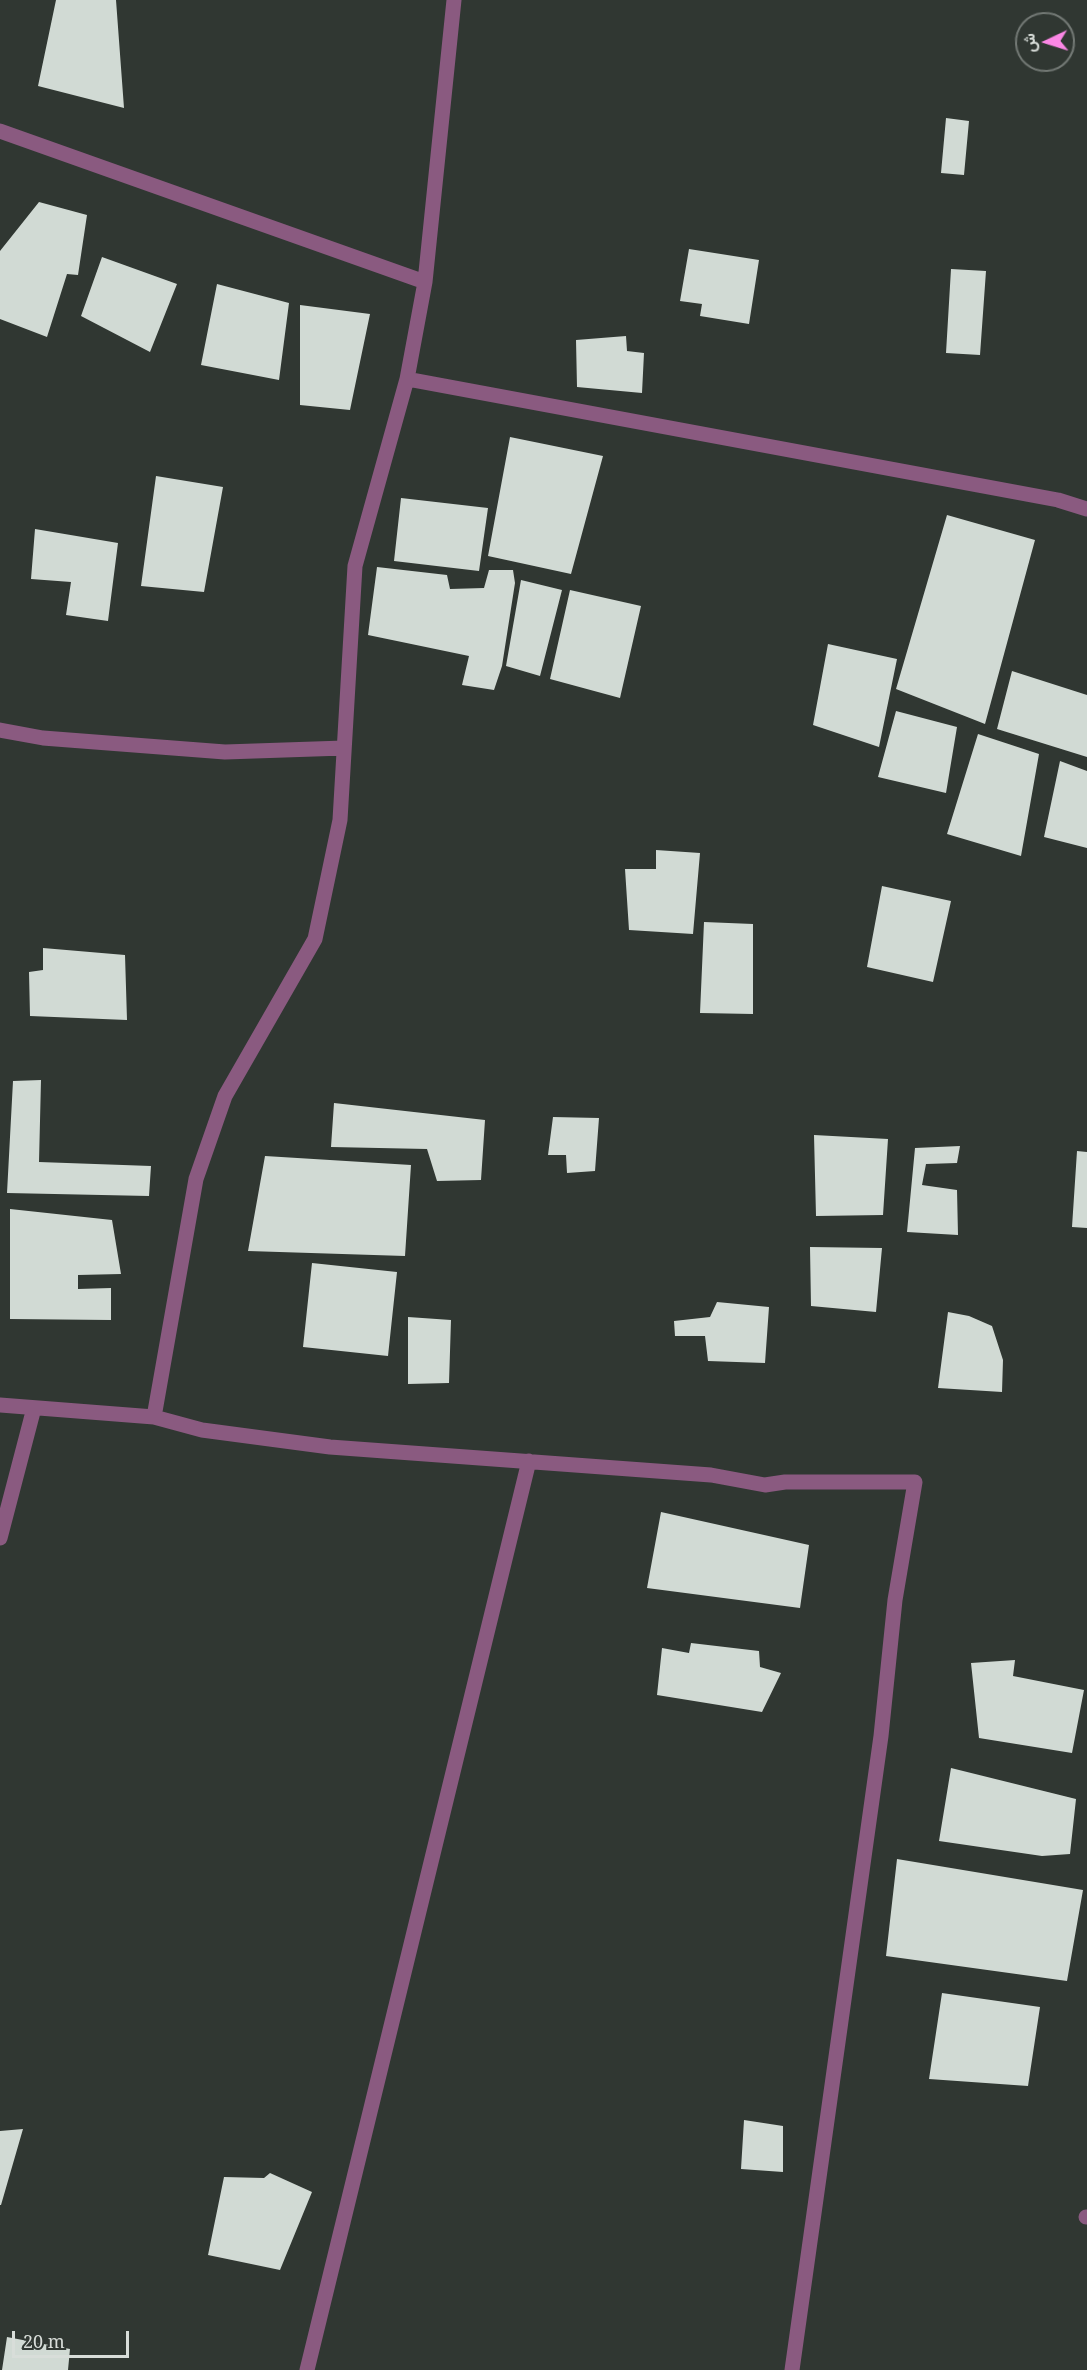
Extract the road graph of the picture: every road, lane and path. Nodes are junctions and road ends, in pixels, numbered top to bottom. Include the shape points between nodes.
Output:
1 (454, 0) edge
2 (0, 130) edge
3 (425, 282) junction
4 (407, 379) junction
5 (1087, 509) edge
6 (0, 730) edge
7 (344, 748) junction
8 (0, 1405) edge
9 (34, 1408) junction
10 (154, 1417) junction
11 (529, 1461) junction
12 (0, 1538) edge
13 (307, 2370) edge
14 (792, 2370) edge

1 - 3 street
2 - 3 street
3 - 4 street
4 - 5 street via 1058,500
4 - 7 street via 355,566
6 - 7 street via 43,738 225,753
7 - 10 street via 340,820 315,939 225,1096 196,1179
8 - 9 street
9 - 10 street
9 - 12 street
10 - 11 street via 202,1430 330,1447
11 - 13 street
11 - 14 street via 711,1475 765,1485 915,1482 895,1600 881,1736

